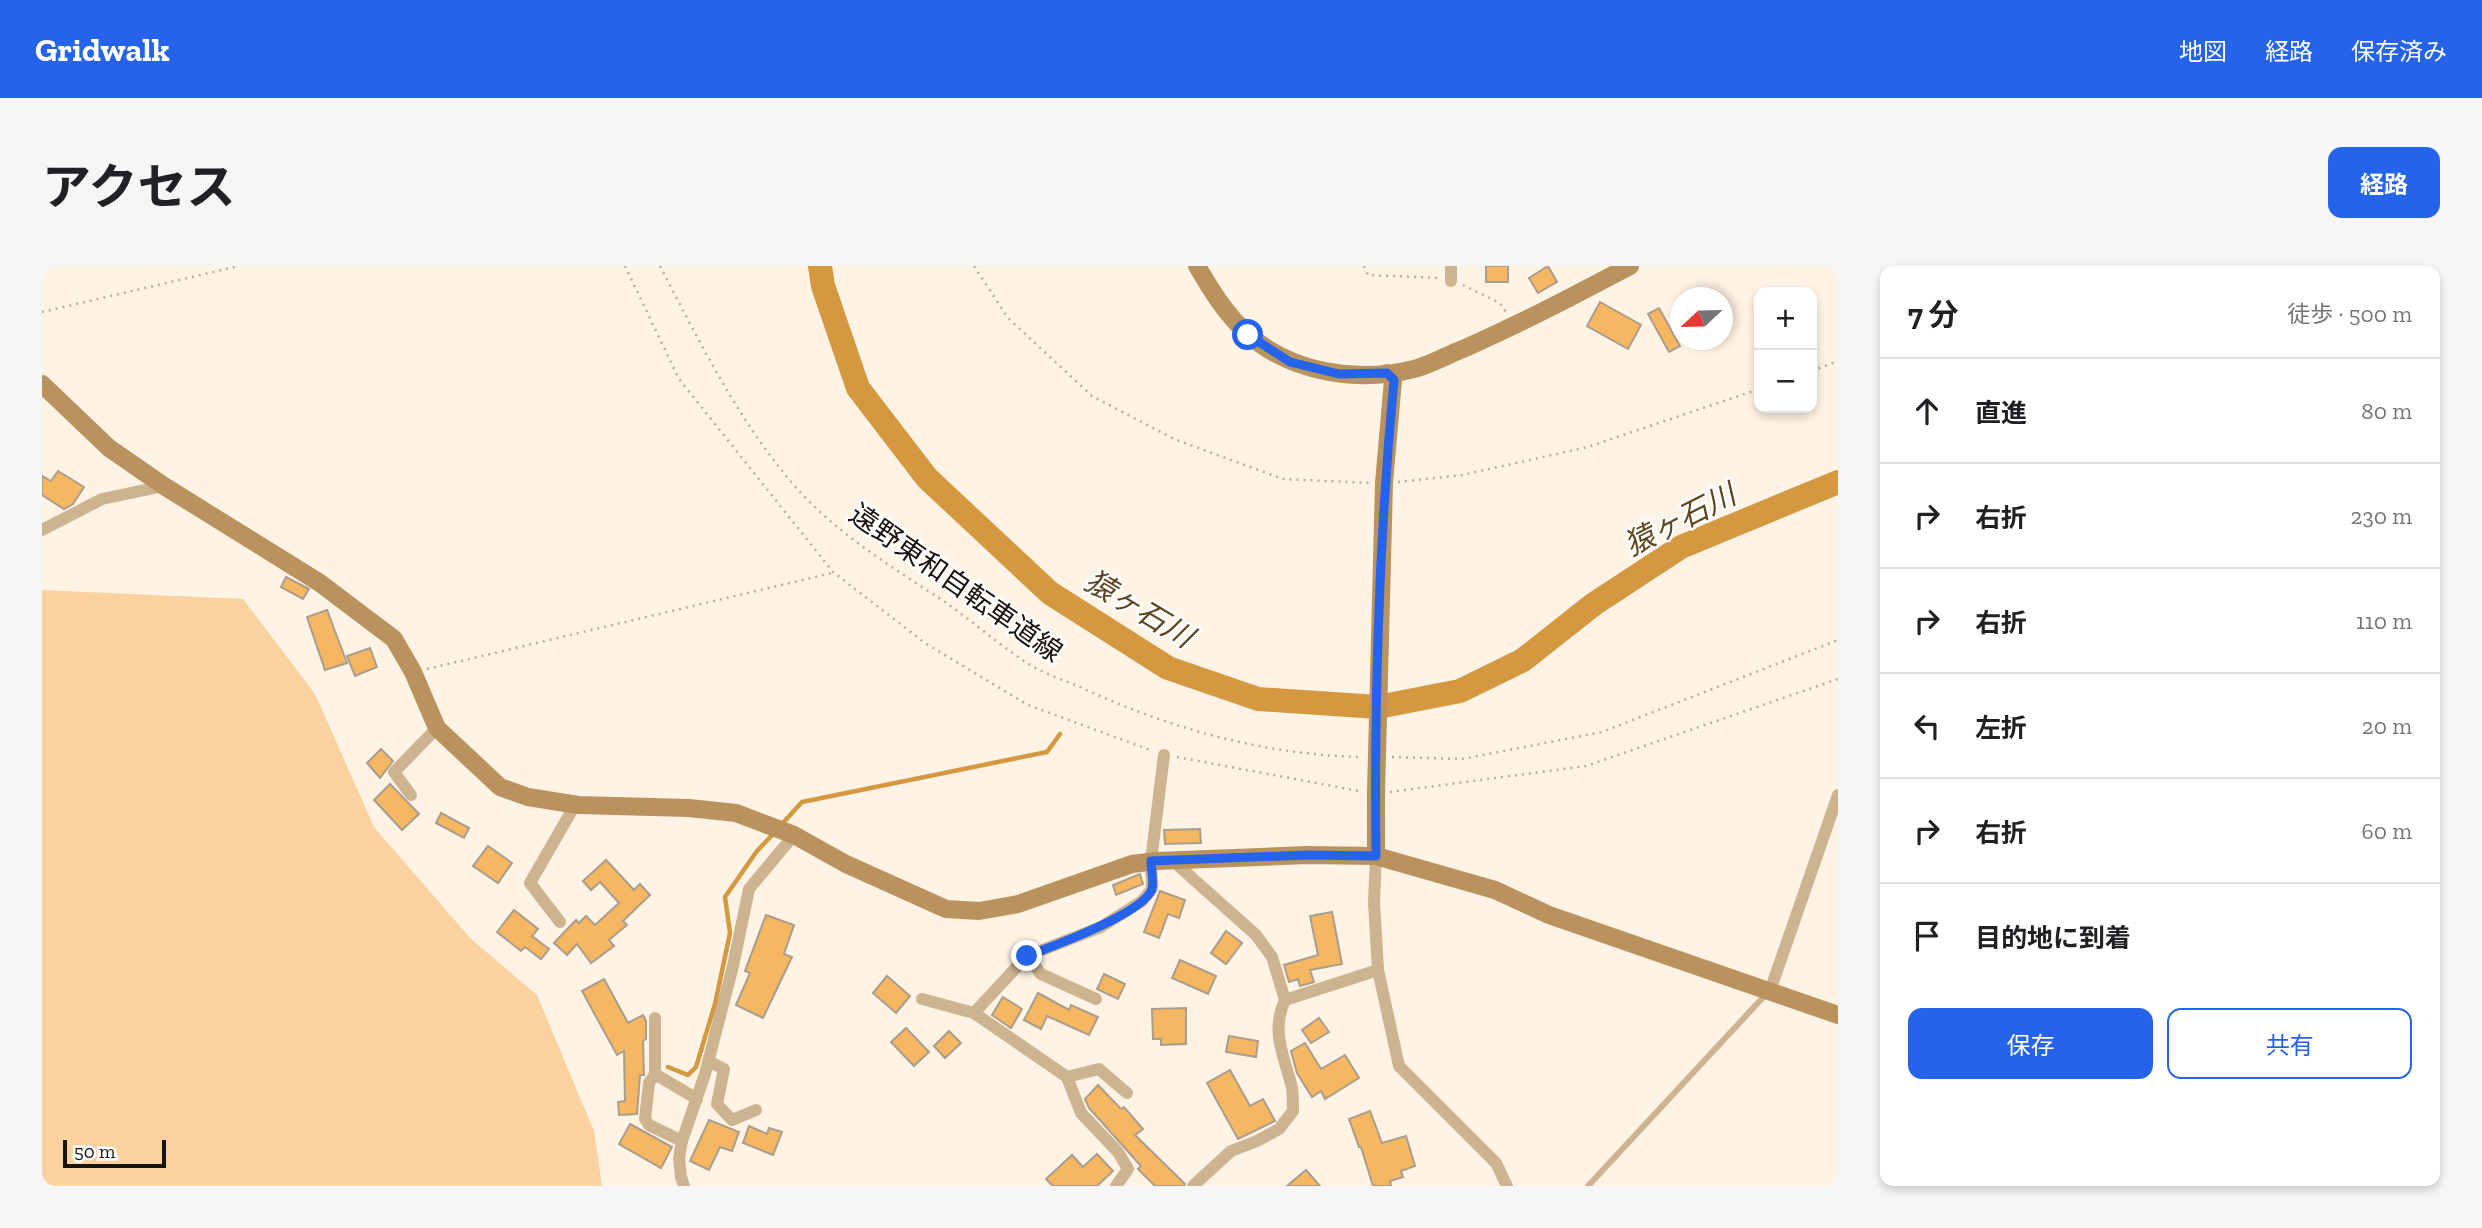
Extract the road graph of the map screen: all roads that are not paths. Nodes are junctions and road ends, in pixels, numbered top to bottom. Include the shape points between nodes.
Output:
1 (1197, 266) edge
2 (1451, 266) edge
3 (1630, 266) edge
4 (1451, 281) dead end
5 (1387, 373) junction
6 (42, 384) edge
7 (164, 486) junction
8 (42, 530) edge
9 (437, 728) junction
10 (1164, 755) road end
11 (411, 795) dead end
12 (1838, 795) edge
13 (575, 804) junction
14 (794, 835) junction
15 (1376, 856) junction
16 (1172, 860) junction
17 (1151, 861) junction
18 (560, 922) dead end
19 (1027, 956) junction
20 (1378, 970) junction
21 (1770, 991) junction
22 (922, 999) dead end
23 (1096, 999) dead end
24 (1285, 1000) junction
25 (974, 1013) junction
26 (1838, 1015) edge
27 (655, 1018) dead end
28 (708, 1061) junction
29 (655, 1073) junction
30 (1067, 1077) junction
31 (1127, 1093) dead end
32 (697, 1099) junction
33 (756, 1110) dead end
34 (682, 1141) junction
35 (684, 1186) edge
36 (1116, 1186) edge
37 (1193, 1186) edge
38 (1507, 1186) edge
39 (1588, 1186) edge

1 - 5 street via 1248,335 1290,362 1339,374
2 - 4 street
3 - 5 street via 1516,326 1415,369
5 - 15 street, bridge via 1394,380 1384,483
6 - 7 street via 109,448
7 - 8 street via 102,499
7 - 9 street via 320,583 394,639
9 - 11 street via 394,772
9 - 13 street via 500,787 528,797
10 - 17 street
12 - 21 street
13 - 14 street via 736,813
13 - 18 street via 530,883
14 - 17 street via 946,909 979,911 1018,904
14 - 28 street via 749,889
15 - 16 street
15 - 20 street
15 - 21 street via 1495,890 1549,915
16 - 17 street
16 - 24 street via 1256,936 1272,957
17 - 19 street via 1152,889 1142,901 1101,927
19 - 23 street via 1041,974
19 - 25 street
20 - 24 street
20 - 38 street via 1399,1066 1496,1163
21 - 26 street
21 - 39 lane
22 - 25 street
24 - 37 street via 1279,1038 1293,1111 1279,1129 1231,1152
25 - 30 street
27 - 29 street
28 - 32 street
28 - 33 street via 724,1069 717,1104 732,1120
29 - 32 street
29 - 34 street via 649,1083 646,1119 649,1125
30 - 31 street via 1099,1069
30 - 36 street via 1081,1113 1128,1169
32 - 34 street
34 - 35 street via 679,1157

